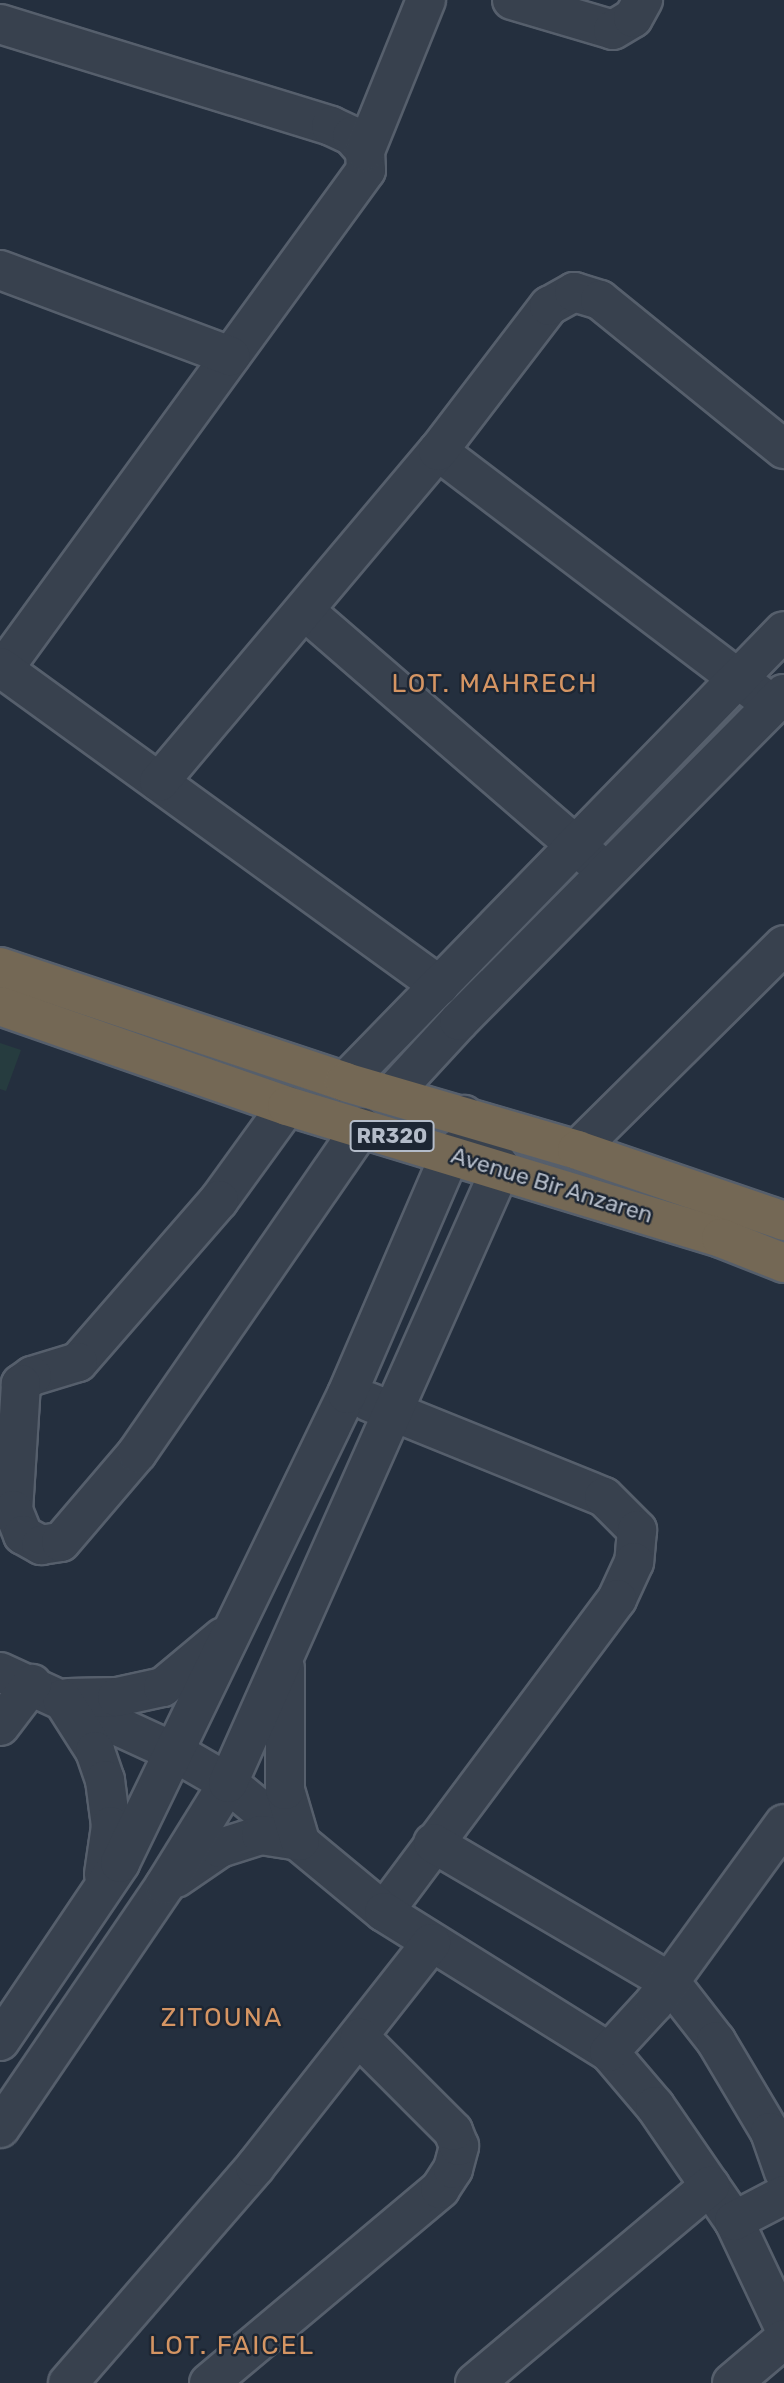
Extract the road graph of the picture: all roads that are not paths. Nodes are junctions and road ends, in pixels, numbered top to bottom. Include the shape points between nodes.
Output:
1 (426, 0) edge
2 (512, 0) edge
3 (643, 0) edge
4 (0, 24) edge
5 (365, 150) junction
6 (0, 270) edge
7 (230, 356) junction
8 (784, 449) edge
9 (438, 451) junction
10 (305, 611) junction
11 (784, 631) edge
12 (2, 668) edge
13 (739, 679) junction
14 (778, 700) edge
15 (159, 782) junction
16 (577, 846) junction
17 (607, 872) junction
18 (784, 945) edge
19 (0, 967) edge
20 (770, 983) edge
21 (440, 986) junction
22 (0, 1006) edge
23 (345, 1082) junction
24 (391, 1095) junction
25 (287, 1106) junction
26 (362, 1127) junction
27 (476, 1133) junction
28 (577, 1150) junction
29 (500, 1168) junction
30 (784, 1221) edge
31 (784, 1263) edge
32 (347, 1395) junction
33 (393, 1409) junction
34 (238, 1624) junction
35 (285, 1652) junction
36 (31, 1685) edge
37 (0, 1726) edge
38 (176, 1753) junction
39 (228, 1783) junction
40 (784, 1824) edge
41 (300, 1841) junction
42 (433, 1843) junction
43 (165, 1885) junction
44 (102, 1890) junction
45 (384, 1912) junction
46 (431, 1943) junction
47 (670, 1982) junction
48 (360, 2038) junction
49 (0, 2040) edge
50 (610, 2052) junction
51 (0, 2128) edge
52 (784, 2172) edge
53 (710, 2186) junction
54 (784, 2195) edge
55 (734, 2221) junction
56 (784, 2327) edge
57 (784, 2339) edge
58 (68, 2383) edge
59 (209, 2383) edge
60 (475, 2383) edge
61 (732, 2383) edge

1 - 5 street
2 - 3 street via 612,30 633,18
4 - 5 street via 331,126 352,136
5 - 7 street via 366,170 356,188
6 - 7 street
7 - 12 street
8 - 9 street via 600,300 574,292 549,306
9 - 10 street
9 - 13 street
10 - 15 street
10 - 16 street
11 - 13 street
12 - 15 street
13 - 14 street
13 - 16 street
14 - 17 street
15 - 21 street
16 - 17 street
16 - 21 street
17 - 24 street
18 - 20 street
19 - 23 highway, Avenue Bir Anzaren / RR320
20 - 28 street
21 - 23 street
22 - 25 highway, Avenue Bir Anzaren / RR320
23 - 24 highway, Avenue Bir Anzaren / RR320
24 - 27 highway, Avenue Bir Anzaren / RR320
25 - 26 highway, Avenue Bir Anzaren / RR320
25 - 26 street via 219,1200 78,1362 32,1376 21,1384 13,1510 23,1535 41,1545 61,1542 137,1453
26 - 27 highway, Avenue Bir Anzaren / RR320
27 - 28 highway, Avenue Bir Anzaren / RR320
27 - 29 highway, Avenue Bir Anzaren / RR320
27 - 32 street
28 - 30 highway, Avenue Bir Anzaren / RR320
29 - 31 highway, Avenue Bir Anzaren / RR320 via 722,1238
29 - 33 street
32 - 33 street
32 - 34 street
33 - 35 street
33 - 42 street via 604,1497 637,1530 634,1562 617,1599
34 - 36 street via 163,1686 117,1697
34 - 38 street
35 - 39 street
35 - 41 street via 285,1790
36 - 37 street
36 - 38 street
36 - 44 street via 96,1751 111,1826
38 - 39 street
38 - 44 street
39 - 41 street
39 - 43 street
40 - 47 street
41 - 43 street via 261,1835 230,1845
41 - 45 street
42 - 45 street
42 - 47 street
43 - 51 street
44 - 49 street
45 - 46 street
46 - 48 street
46 - 50 street
47 - 50 street
47 - 52 street via 716,2041 770,2132
48 - 58 street
48 - 59 street via 453,2131 459,2146 453,2169 440,2189
50 - 53 street via 655,2106
53 - 55 street
53 - 60 street
54 - 55 street
55 - 56 street
57 - 61 street

